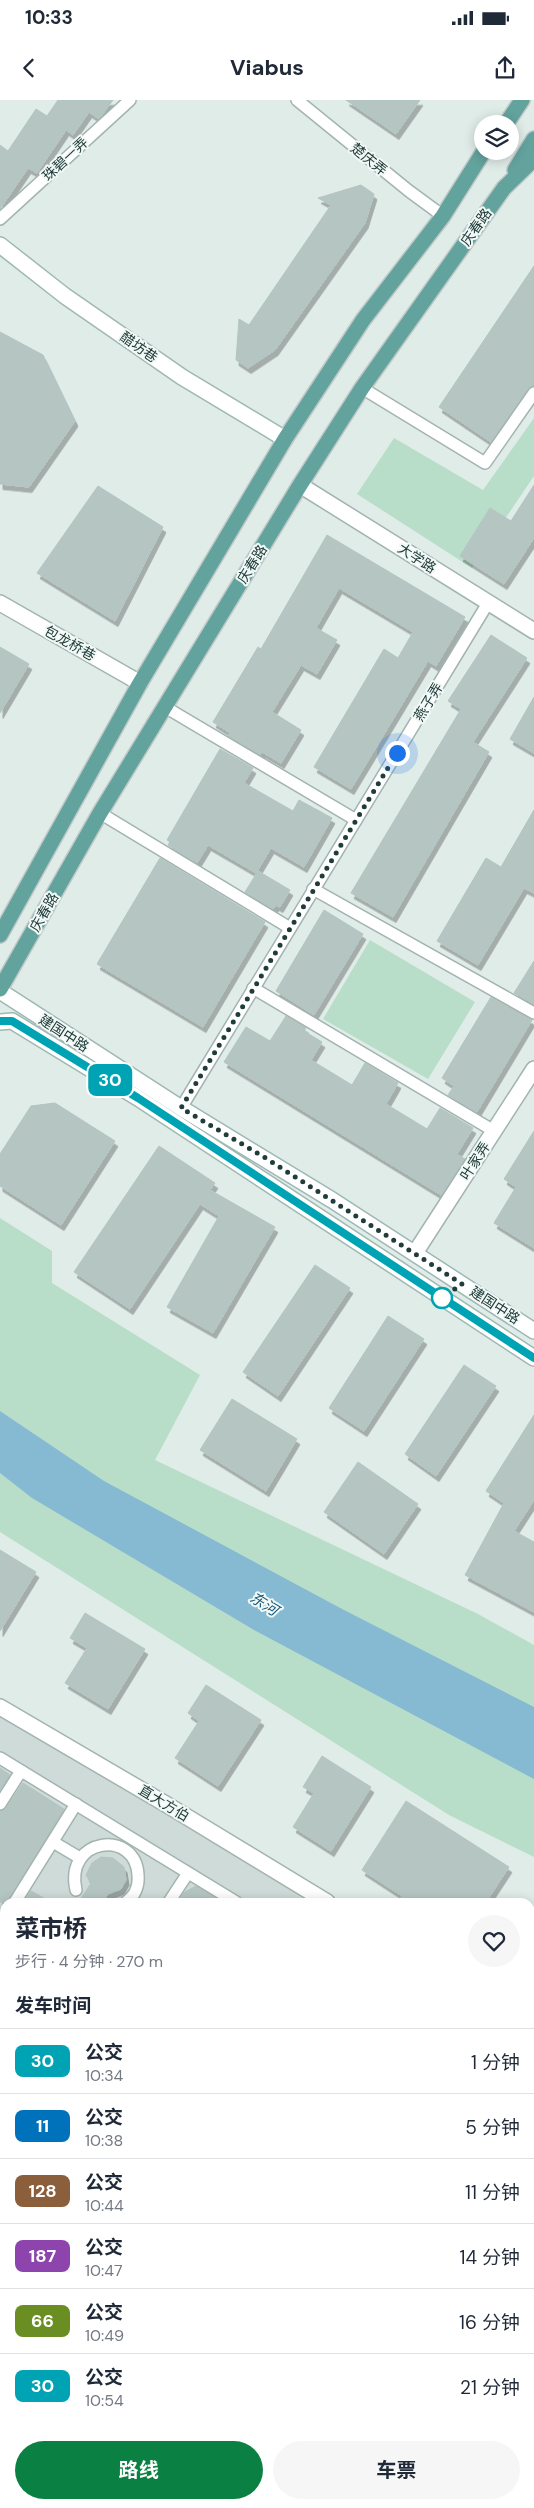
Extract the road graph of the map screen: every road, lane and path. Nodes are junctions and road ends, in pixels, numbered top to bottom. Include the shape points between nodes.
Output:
1 (130, 100) edge
2 (297, 100) edge
3 (514, 100) edge
4 (522, 100) edge
5 (505, 115) edge
6 (512, 115) edge
7 (534, 138) edge
8 (534, 159) edge
9 (480, 160) edge
10 (504, 188) junction
11 (443, 216) junction
12 (0, 219) edge
13 (0, 245) edge
14 (362, 388) junction
15 (534, 393) edge
16 (285, 439) junction
17 (300, 485) junction
18 (0, 603) edge
19 (488, 603) junction
20 (534, 632) edge
21 (140, 683) junction
22 (165, 706) junction
23 (100, 813) junction
24 (356, 820) junction
25 (314, 889) junction
26 (290, 928) junction
27 (0, 935) edge
28 (253, 988) junction
29 (0, 990) edge
30 (534, 1013) edge
31 (0, 1022) edge
32 (534, 1069) edge
33 (181, 1108) junction
34 (494, 1131) junction
35 (415, 1253) junction
36 (534, 1331) edge
37 (534, 1358) edge
38 (0, 1707) edge
39 (0, 1758) edge
40 (20, 1770) junction
41 (0, 1804) edge
42 (76, 1804) junction
43 (126, 1835) junction
44 (53, 1842) junction
45 (119, 1847) junction
46 (80, 1858) junction
47 (188, 1873) junction
48 (76, 1890) dead end
49 (18, 1898) edge
50 (130, 1898) edge
51 (172, 1898) edge
52 (229, 1898) edge
53 (315, 1898) edge

1 - 12 lane, 珠碧一弄
2 - 11 lane, 楚庆弄
3 - 5 main road
4 - 6 main road
7 - 10 main road
8 - 10 main road, 庆春路
9 - 11 main road, 庆春路
10 - 14 main road, 庆春路
11 - 16 main road, 庆春路 via 363,320
13 - 16 street, 醋坊巷 via 66,296 182,377
14 - 15 lane via 485,464
14 - 17 main road, 庆春路
16 - 21 main road, 庆春路
17 - 19 street, 大学路
17 - 22 main road, 庆春路
18 - 21 street, 包龙桥巷
19 - 20 street, 大学路
19 - 24 lane, 燕子弄
21 - 27 main road, 庆春路
22 - 23 main road, 庆春路
22 - 24 lane
23 - 26 lane
23 - 29 main road, 庆春路
24 - 25 lane, 燕子弄
25 - 26 lane, 燕子弄
25 - 30 lane
26 - 28 lane, 燕子弄
28 - 33 lane, 燕子弄
28 - 34 lane
29 - 33 street, 建国中路
31 - 37 street, 建国中路 via 12,1021 138,1098
32 - 34 street, 叶家弄
33 - 35 street, 建国中路
34 - 35 street, 叶家弄
35 - 36 street, 建国中路
38 - 53 street, 直大方伯 via 169,1806
39 - 40 lane
40 - 41 lane
40 - 42 lane
42 - 43 lane
42 - 44 lane
43 - 45 lane
43 - 47 lane
44 - 46 lane
44 - 49 lane
45 - 46 lane via 97,1846
45 - 50 lane via 134,1860 138,1870 136,1891
46 - 48 lane via 73,1879
47 - 51 lane
47 - 52 lane

